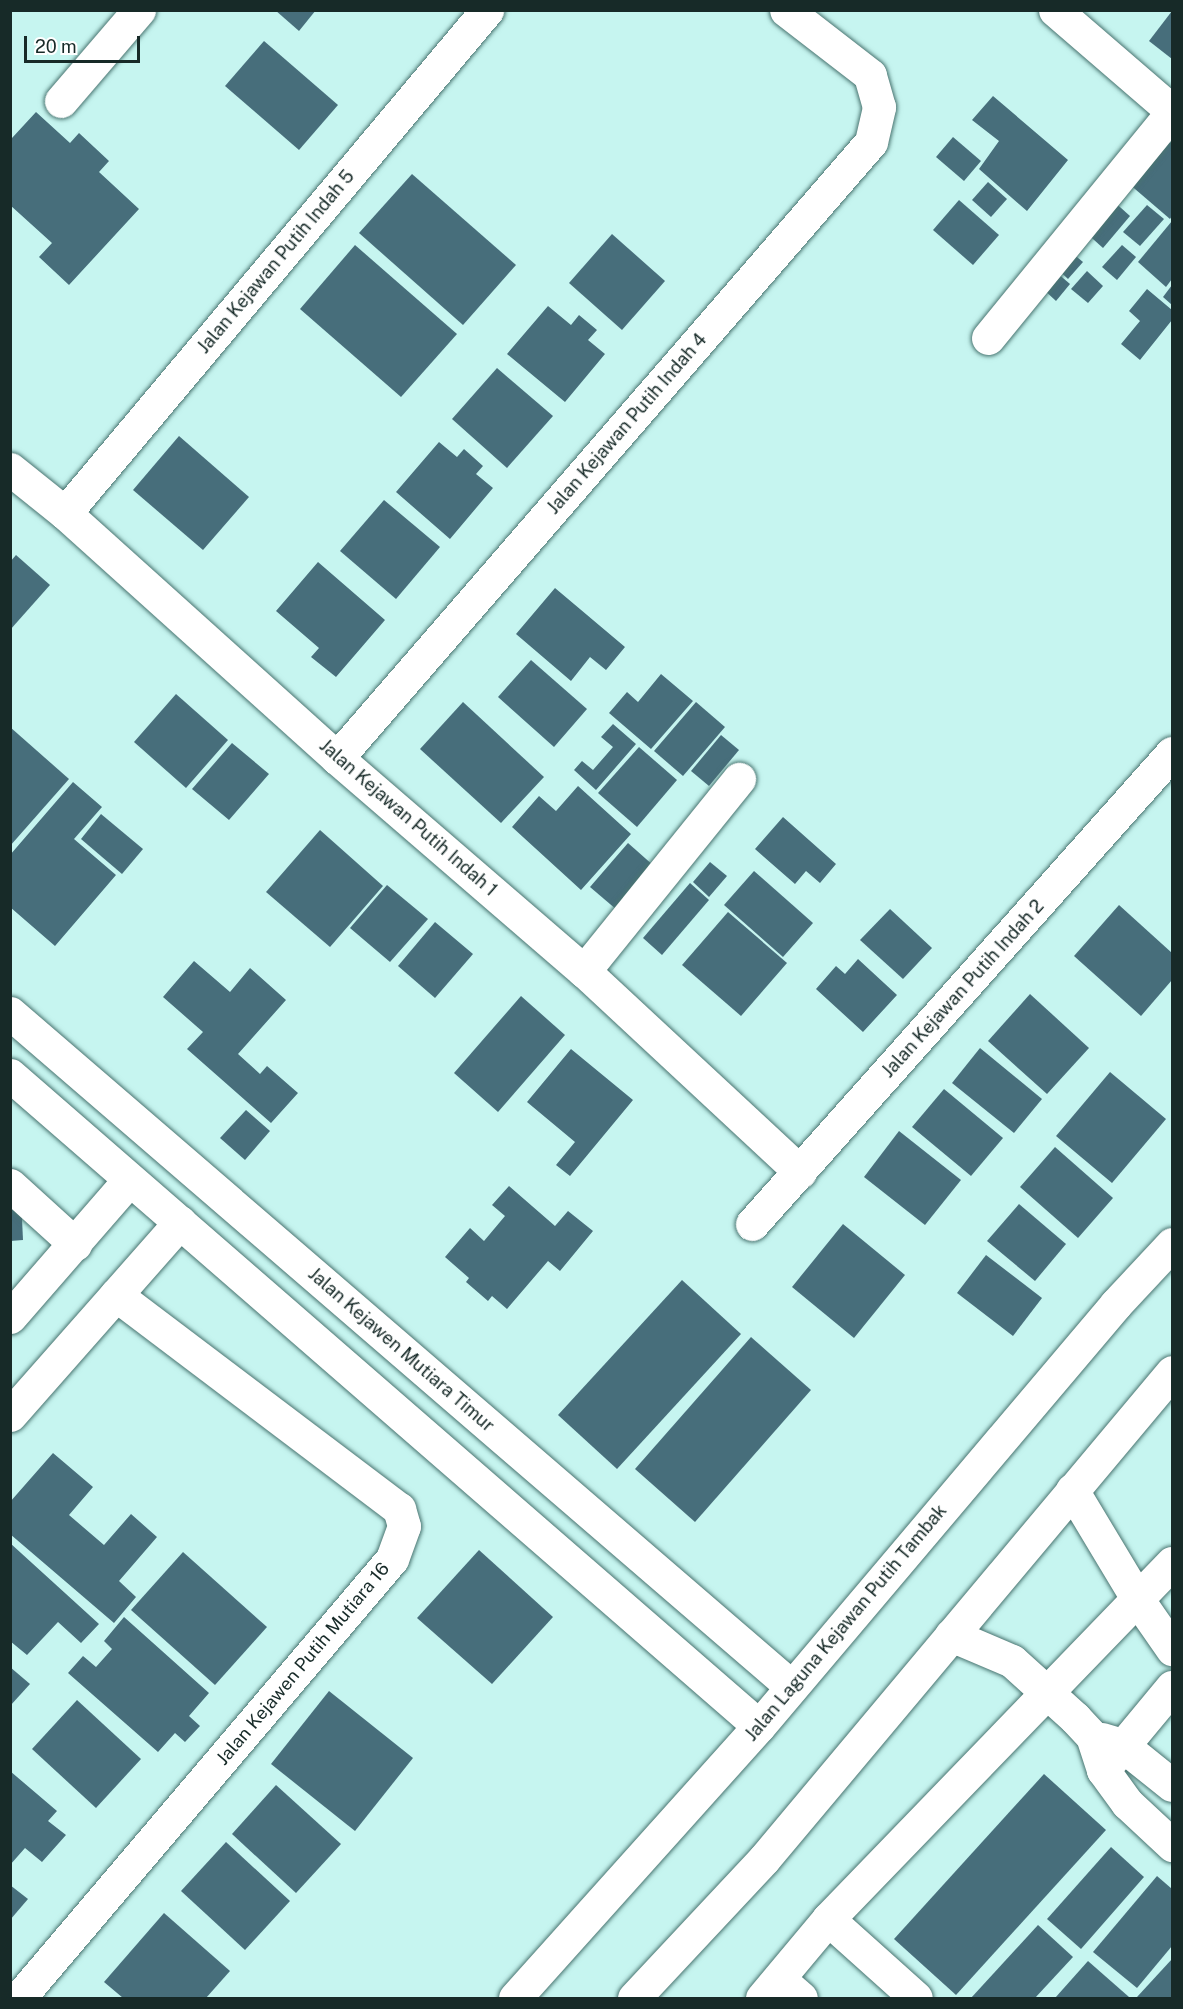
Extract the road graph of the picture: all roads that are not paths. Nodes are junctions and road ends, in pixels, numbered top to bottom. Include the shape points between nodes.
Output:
1 (139, 10) edge
2 (487, 10) edge
3 (786, 10) edge
4 (1055, 10) edge
5 (61, 102) dead end
6 (1173, 111) edge
7 (988, 338) dead end
8 (10, 469) edge
9 (65, 513) junction
10 (1173, 753) edge
11 (337, 758) junction
12 (739, 779) dead end
13 (584, 971) junction
14 (10, 1013) edge
15 (10, 1075) edge
16 (800, 1172) junction
17 (129, 1180) junction
18 (10, 1185) edge
19 (180, 1222) junction
20 (752, 1224) dead end
21 (75, 1244) junction
22 (1173, 1244) edge
23 (116, 1294) junction
24 (10, 1317) edge
25 (1173, 1372) edge
26 (10, 1415) edge
27 (1072, 1490) junction
28 (1173, 1563) edge
29 (1138, 1600) junction
30 (951, 1635) junction
31 (1173, 1649) edge
32 (792, 1687) junction
33 (1173, 1687) edge
34 (1048, 1692) junction
35 (759, 1726) junction
36 (1106, 1750) junction
37 (1173, 1785) edge
38 (1173, 1845) edge
39 (828, 1919) junction
40 (781, 1992) edge
41 (528, 1994) edge
42 (20, 1998) edge
43 (634, 1998) edge
44 (916, 1998) edge

1 - 5 street
2 - 9 street, Jalan Kejawan Putih Indah 5
3 - 11 street, Jalan Kejawan Putih Indah 4 via 870,75 879,108 871,142
4 - 6 street
6 - 7 street
8 - 9 street, Jalan Kejawan Putih Indah 1
9 - 11 street, Jalan Kejawan Putih Indah 1
10 - 16 street, Jalan Kejawan Putih Indah 2
11 - 13 street, Jalan Kejawan Putih Indah 1
12 - 13 street
13 - 16 street, Jalan Kejawan Putih Indah 1
14 - 32 street, Jalan Kejawen Mutiara Timur
15 - 17 street
16 - 20 street, Jalan Kejawan Putih Indah 2
17 - 19 street
17 - 21 street
18 - 21 street
19 - 23 street
19 - 35 street
21 - 24 street
22 - 32 street, Jalan Laguna Kejawan Putih Tambak via 1116,1305
23 - 26 street
23 - 42 street, Jalan Kejawen Putih Mutiara 16 via 399,1509 404,1526 392,1559
25 - 27 street
27 - 29 street
27 - 30 street
28 - 29 street
29 - 31 street
29 - 34 street
30 - 34 street via 1012,1661
30 - 43 street via 764,1859
32 - 35 street, Jalan Laguna Kejawan Putih Tambak
33 - 36 street
34 - 36 street
34 - 39 street
35 - 41 street, Jalan Laguna Kejawan Putih Tambak
36 - 37 street
36 - 38 street via 1126,1803
39 - 40 street
39 - 44 street

